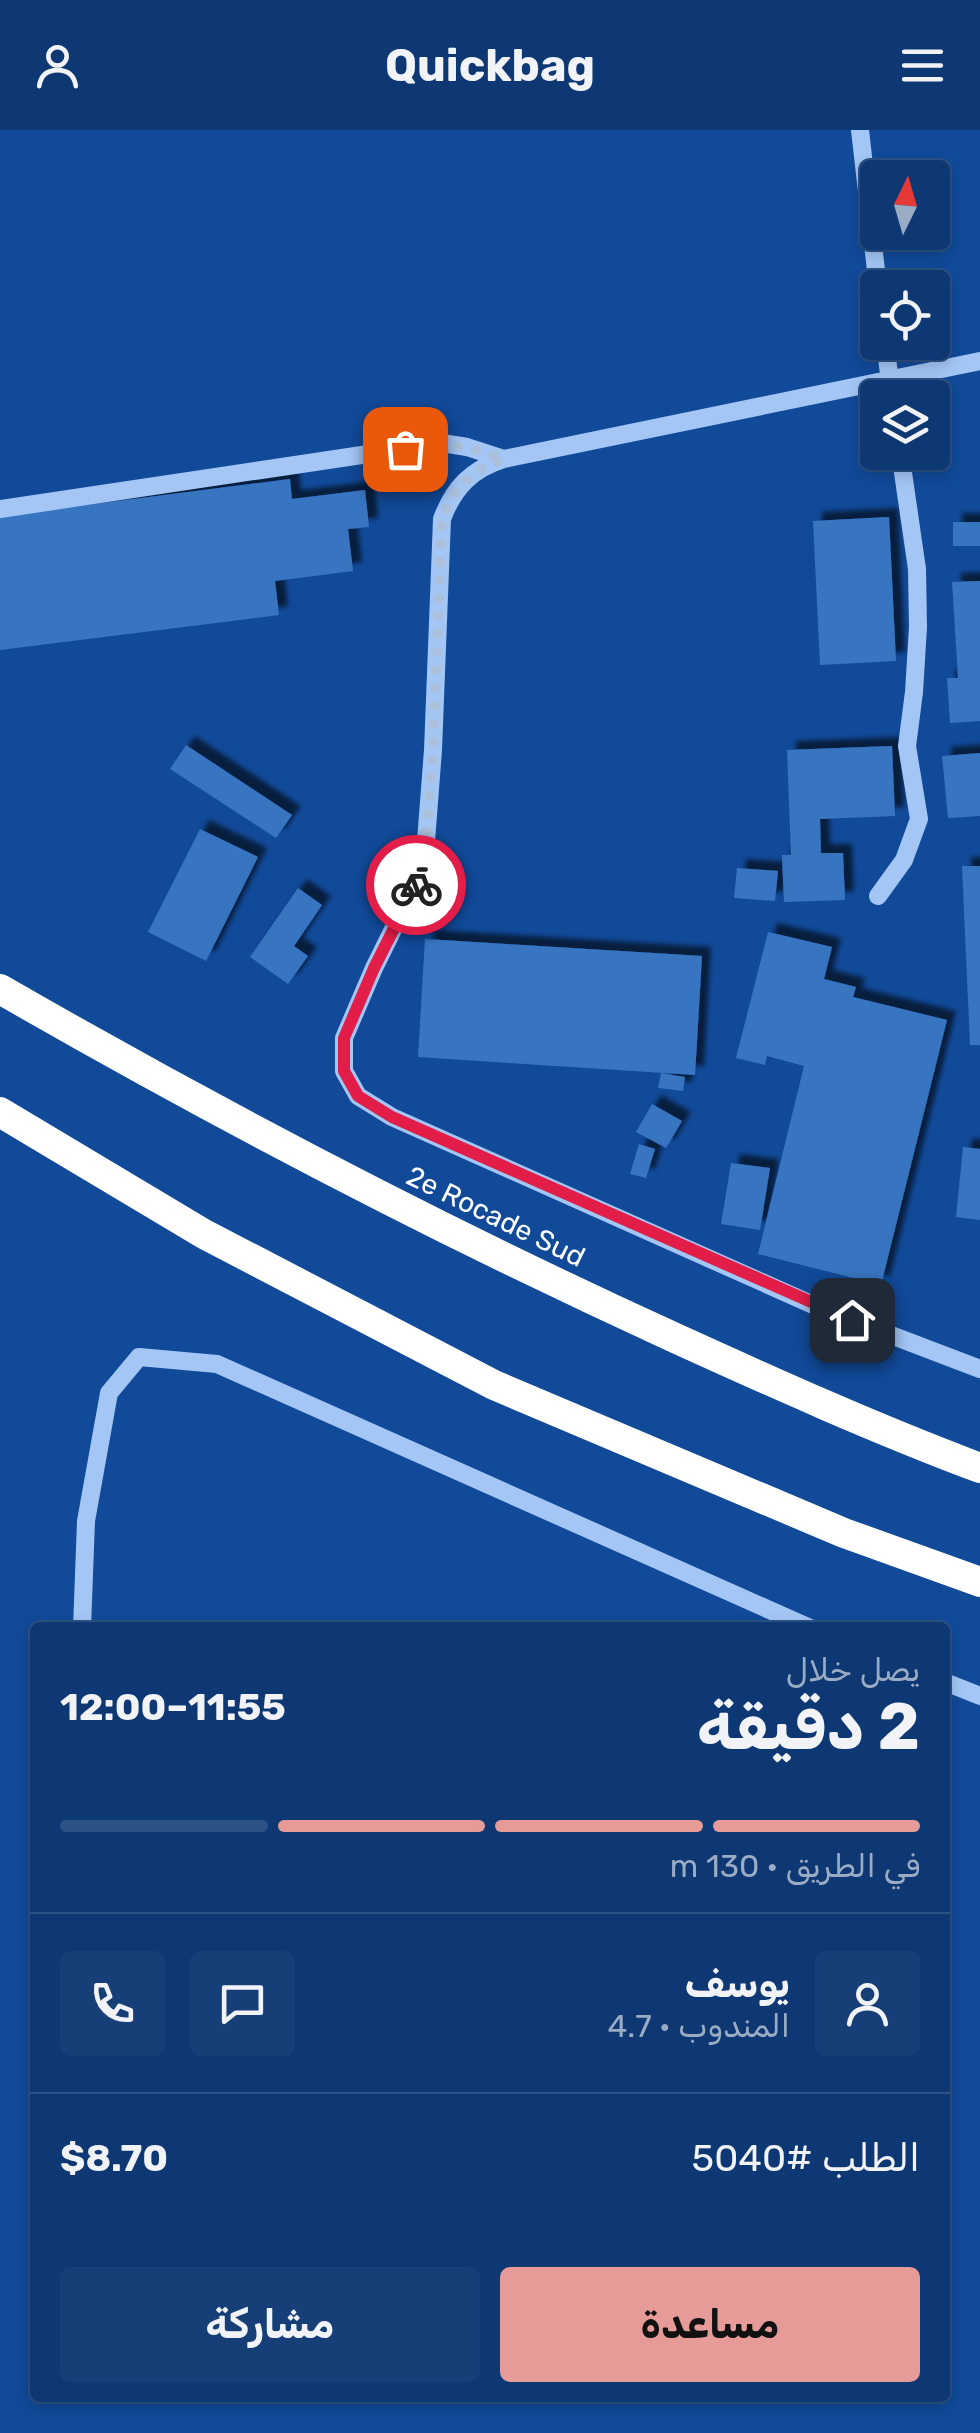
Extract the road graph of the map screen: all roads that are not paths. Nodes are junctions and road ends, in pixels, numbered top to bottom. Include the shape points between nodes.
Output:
1 (860, 130) edge
2 (876, 270) edge
3 (980, 361) edge
4 (919, 380) edge
5 (860, 394) edge
6 (504, 459) junction
7 (903, 470) edge
8 (0, 509) edge
9 (878, 896) dead end
10 (0, 989) edge
11 (0, 1112) edge
12 (980, 1369) edge
13 (980, 1468) edge
14 (980, 1582) edge
15 (82, 1622) edge
16 (797, 1622) edge
17 (950, 1684) edge
18 (980, 1696) edge

1 - 2 street
3 - 4 street
5 - 6 street
6 - 8 street via 442,443
6 - 12 street via 458,486 442,519 424,868 344,1038 344,1071 358,1096 392,1117 820,1308
7 - 9 street via 917,569 908,746 919,819 904,860
10 - 13 highway, 2e Rocade Sud via 165,1083 574,1292
11 - 14 highway via 204,1234 494,1385 844,1533
15 - 16 street via 86,1521 109,1392 139,1357 217,1364
17 - 18 street

